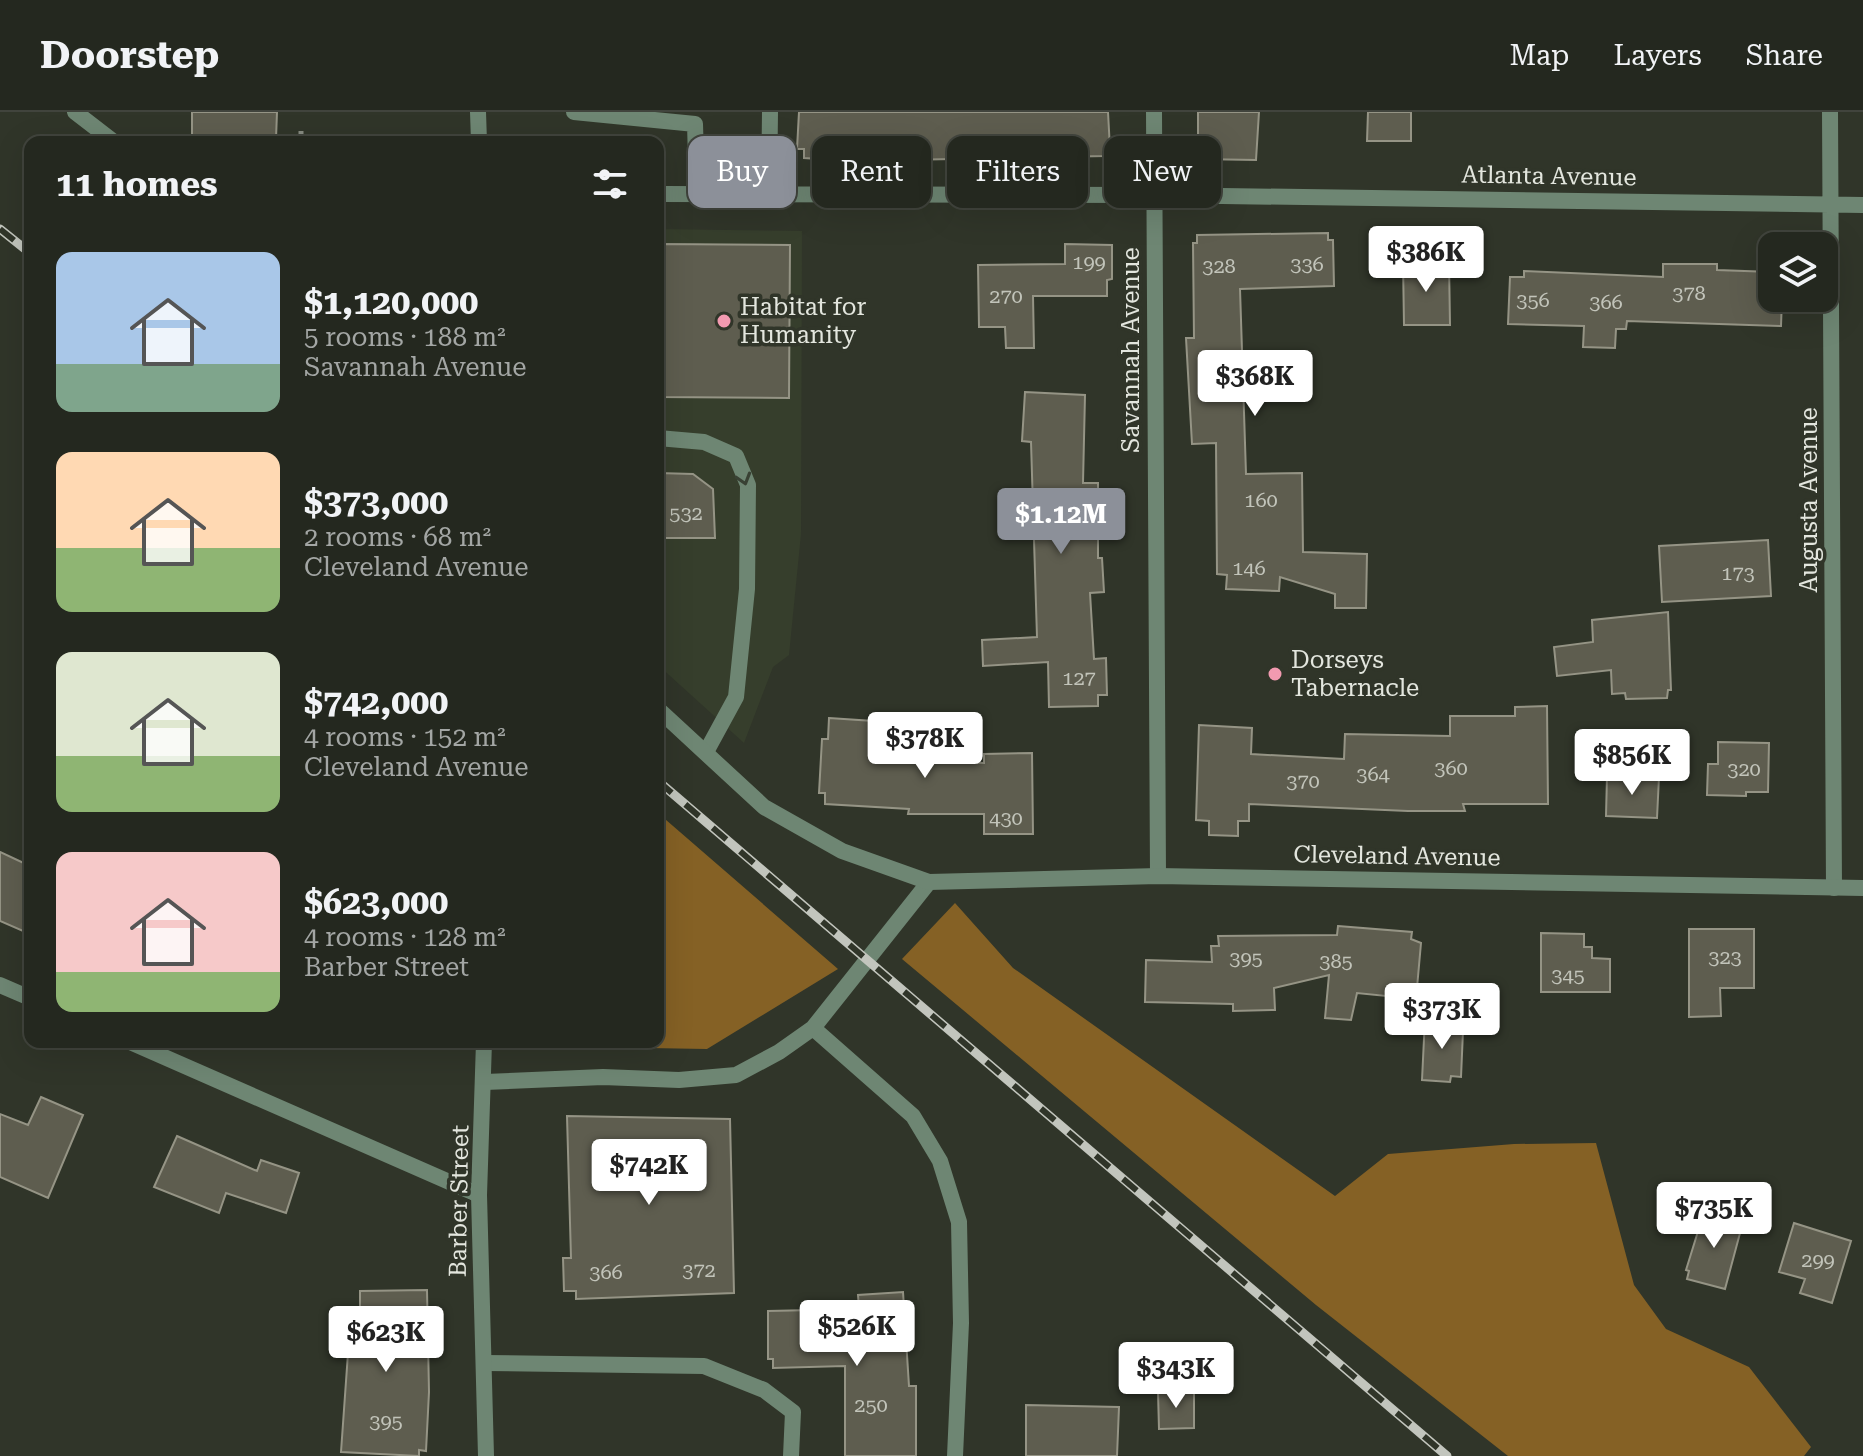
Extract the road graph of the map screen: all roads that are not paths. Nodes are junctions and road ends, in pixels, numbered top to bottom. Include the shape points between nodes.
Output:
1 (75, 112) edge
2 (478, 112) edge
3 (574, 112) edge
4 (770, 112) edge
5 (1154, 112) edge
6 (1830, 112) edge
7 (106, 136) edge
8 (479, 136) edge
9 (695, 136) edge
10 (770, 136) edge
11 (1154, 136) edge
12 (664, 194) edge
13 (688, 194) edge
14 (796, 194) edge
15 (1104, 195) edge
16 (1221, 196) edge
17 (1831, 204) junction
18 (1863, 205) edge
19 (1155, 208) edge
20 (664, 439) edge
21 (664, 714) edge
22 (706, 752) junction
23 (1158, 876) junction
24 (929, 882) junction
25 (1834, 888) junction
26 (1863, 888) edge
27 (0, 985) edge
28 (24, 995) edge
29 (813, 1028) junction
30 (144, 1048) edge
31 (484, 1048) edge
32 (485, 1082) junction
33 (479, 1195) junction
34 (484, 1363) junction
35 (486, 1456) edge
36 (791, 1456) edge
37 (955, 1456) edge

1 - 7 street
2 - 8 street
3 - 9 street via 695,124
4 - 10 street
5 - 11 street, Savannah Avenue
6 - 17 street, Augusta Avenue
12 - 13 street, Atlanta Avenue
14 - 15 street, Atlanta Avenue
16 - 17 street, Atlanta Avenue
17 - 18 street, Atlanta Avenue
17 - 25 street, Augusta Avenue
19 - 23 street, Savannah Avenue
20 -> 22 street via 704,442 736,456 748,485 747,589 736,697
21 - 22 street, Cleveland Avenue
22 - 24 street, Cleveland Avenue via 764,807 842,851
23 - 24 street, Cleveland Avenue
23 - 25 street, Cleveland Avenue
24 - 29 street
25 - 26 street, Cleveland Avenue
27 - 28 street
29 - 32 street via 736,1075
29 - 37 street via 913,1116 940,1161 959,1222
30 - 33 street
31 - 32 street, Barber Street
32 - 33 street, Barber Street
33 - 34 street, Barber Street
34 - 35 street, Barber Street
34 - 36 street via 704,1366 764,1390 793,1412

